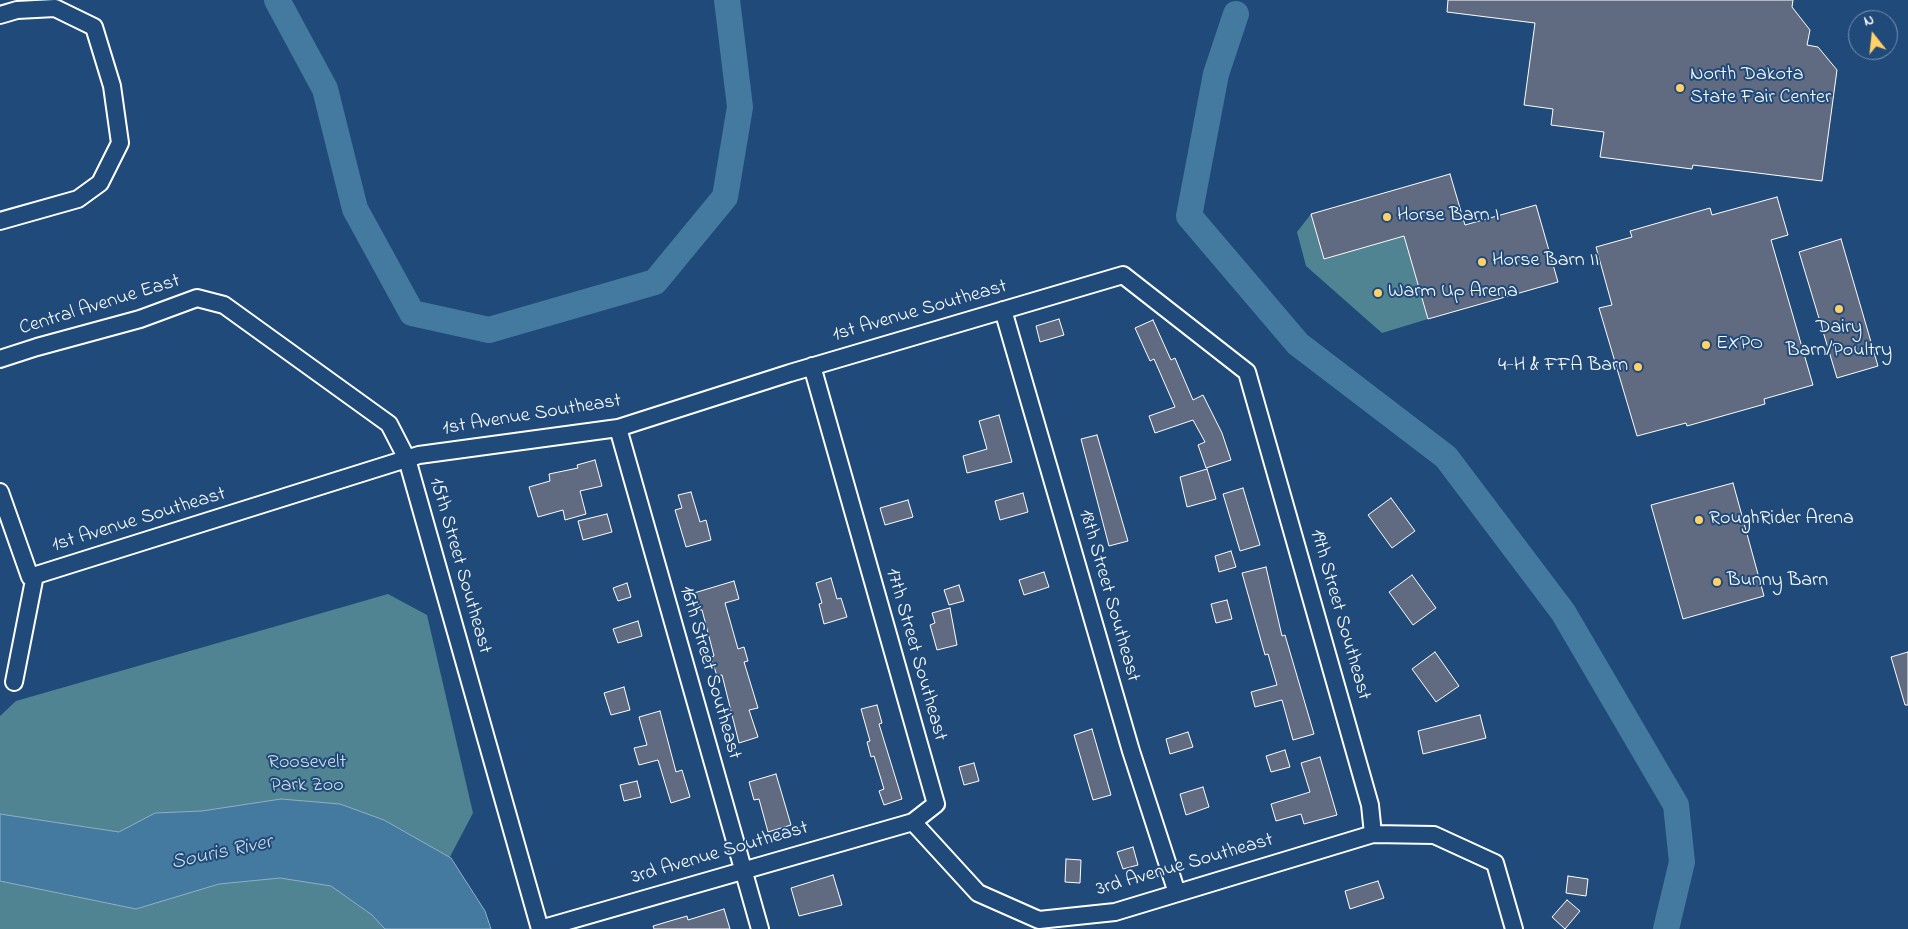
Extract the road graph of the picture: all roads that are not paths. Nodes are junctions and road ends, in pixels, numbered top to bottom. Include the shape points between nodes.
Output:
1 (0, 15) edge
2 (0, 221) edge
3 (1123, 276) joint
4 (213, 302) joint
5 (1003, 310) junction
6 (0, 359) edge
7 (812, 366) junction
8 (618, 428) junction
9 (407, 459) junction
10 (0, 492) edge
11 (35, 575) junction
12 (14, 682) dead end
13 (913, 822) junction
14 (1373, 834) junction
15 (742, 870) junction
16 (1177, 893) junction
17 (540, 929) edge
18 (760, 929) edge
19 (1514, 929) edge

1 - 2 street via 17,10 55,8 94,27 112,86 120,143 100,183 78,199
3 - 5 street, 1st Avenue Southeast
3 - 14 street, 19th Street Southeast via 1248,372 1370,805
4 - 6 street, Central Avenue East via 198,298 140,319
4 - 9 street, 15th Street Southeast via 224,305 389,424
5 - 7 street, 1st Avenue Southeast
5 - 16 street, 18th Street Southeast via 1130,751
7 - 8 street, 1st Avenue Southeast
7 - 13 street, 17th Street Southeast via 936,804
8 - 9 street, 1st Avenue Southeast
8 - 15 street, 16th Street Southeast
9 - 11 street, 1st Avenue Southeast
9 - 17 street, 15th Street Southeast
10 - 11 street via 30,577
11 - 12 street
13 - 15 street, 3rd Avenue Southeast
13 - 16 street, 3rd Avenue Southeast via 978,893 1039,920 1115,912
14 - 16 street, 3rd Avenue Southeast
14 - 19 street via 1434,835 1494,863
15 - 17 street, 3rd Avenue Southeast
15 - 18 street, 16th Street Southeast

